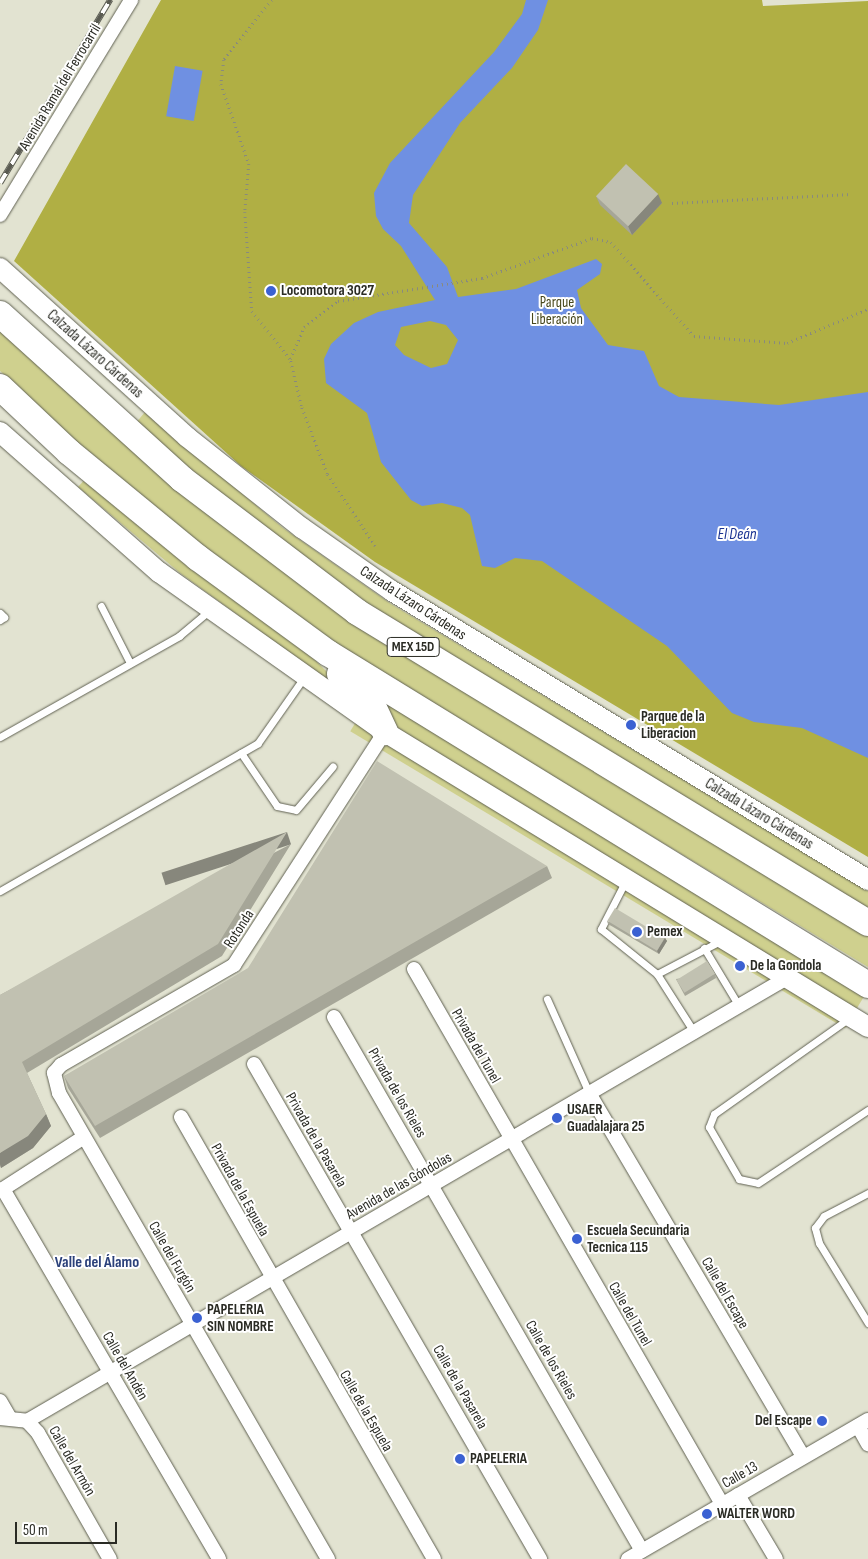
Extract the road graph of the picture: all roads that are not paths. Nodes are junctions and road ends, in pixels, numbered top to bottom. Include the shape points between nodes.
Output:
1 (130, 0) edge
2 (0, 215) edge
3 (0, 268) edge
4 (0, 314) edge
5 (0, 387) edge
6 (0, 432) edge
7 (101, 606) dead end
8 (211, 609) junction
9 (0, 613) edge
10 (0, 620) edge
11 (284, 620) junction
12 (130, 663) junction
13 (305, 676) junction
14 (385, 732) junction
15 (0, 737) edge
16 (241, 753) junction
17 (333, 766) dead end
18 (625, 880) junction
19 (868, 880) edge
20 (0, 891) edge
21 (868, 923) edge
22 (722, 940) junction
23 (704, 948) junction
24 (414, 969) dead end
25 (656, 974) junction
26 (787, 978) junction
27 (868, 985) edge
28 (547, 999) dead end
29 (739, 1006) junction
30 (334, 1017) dead end
31 (851, 1017) junction
32 (868, 1027) edge
33 (694, 1032) junction
34 (254, 1064) dead end
35 (54, 1073) joint
36 (589, 1093) junction
37 (868, 1110) edge
38 (181, 1117) dead end
39 (84, 1137) junction
40 (510, 1140) junction
41 (432, 1185) junction
42 (1, 1187) edge
43 (868, 1193) edge
44 (351, 1232) junction
45 (270, 1279) junction
46 (868, 1322) edge
47 (193, 1325) junction
48 (110, 1372) junction
49 (0, 1401) edge
50 (5, 1418) edge
51 (27, 1421) junction
52 (863, 1423) edge
53 (868, 1444) edge
54 (803, 1457) junction
55 (738, 1495) junction
56 (722, 1504) junction
57 (642, 1551) junction
58 (110, 1559) edge
59 (219, 1559) edge
60 (328, 1559) edge
61 (434, 1559) edge
62 (540, 1559) edge
63 (628, 1559) edge
64 (776, 1559) edge

1 - 2 street, Avenida Ramal del Ferrocarril
3 - 19 main road, Calzada Lázaro Cárdenas via 187,437 317,538 400,596
4 - 21 highway, MEX 15D via 182,479 357,612
5 - 11 highway via 69,452 198,558
6 - 8 main road via 159,572
7 - 12 lane
8 - 12 lane via 179,636
8 - 13 main road
9 - 10 lane via 4,618
11 - 14 highway via 372,704
11 - 27 highway via 398,697
12 - 15 lane
13 - 14 main road
13 - 16 lane via 258,743
14 - 18 main road
14 - 35 street, Rotonda via 234,965 61,1065
16 - 17 lane via 277,806 296,810
16 - 20 lane
18 - 22 main road
18 - 25 lane via 601,929
22 - 23 lane
22 - 26 main road
23 - 25 lane
23 - 29 lane
24 - 40 street, Privada del Tunel
25 - 33 lane
26 - 29 street, Avenida de las Góndolas
26 - 31 main road
28 - 36 lane
29 - 33 street, Avenida de las Góndolas
30 - 41 street, Privada de los Rieles
31 - 32 main road
31 - 37 lane via 714,1114 709,1127 739,1179 758,1184
33 - 36 street, Avenida de las Góndolas
34 - 44 street, Privada de la Pasarela
35 - 39 street, Calle del Furgón via 59,1093
36 - 40 street, Avenida de las Góndolas
36 - 54 street, Calle del Escape
38 - 45 street, Privada de la Espuela
39 - 42 street
39 - 47 street, Calle del Furgón
40 - 41 street, Avenida de las Góndolas
40 - 56 street, Calle del Tunel
41 - 44 street, Avenida de las Góndolas
41 - 57 street, Calle de los Rieles
42 - 48 street, Calle del Andén
43 - 46 lane via 824,1216 815,1228 819,1243
44 - 45 street, Avenida de las Góndolas
44 - 62 street, Calle de la Pasarela
45 - 47 street, Avenida de las Góndolas
45 - 61 street, Calle de la Espuela
47 - 48 street, Avenida de las Góndolas
47 - 60 street, Calle del Furgón
48 - 51 street, Avenida de las Góndolas
48 - 59 street, Calle del Andén
49 - 50 street, Calle del Armón
50 - 51 street, Calle del Armón
51 - 58 street, Calle del Armón via 38,1432
52 - 53 street
52 - 54 street, Calle 13
54 - 55 street, Calle 13
55 - 56 street, Calle 13
55 - 64 street
56 - 57 street, Calle 13
57 - 63 street, Calle 13

